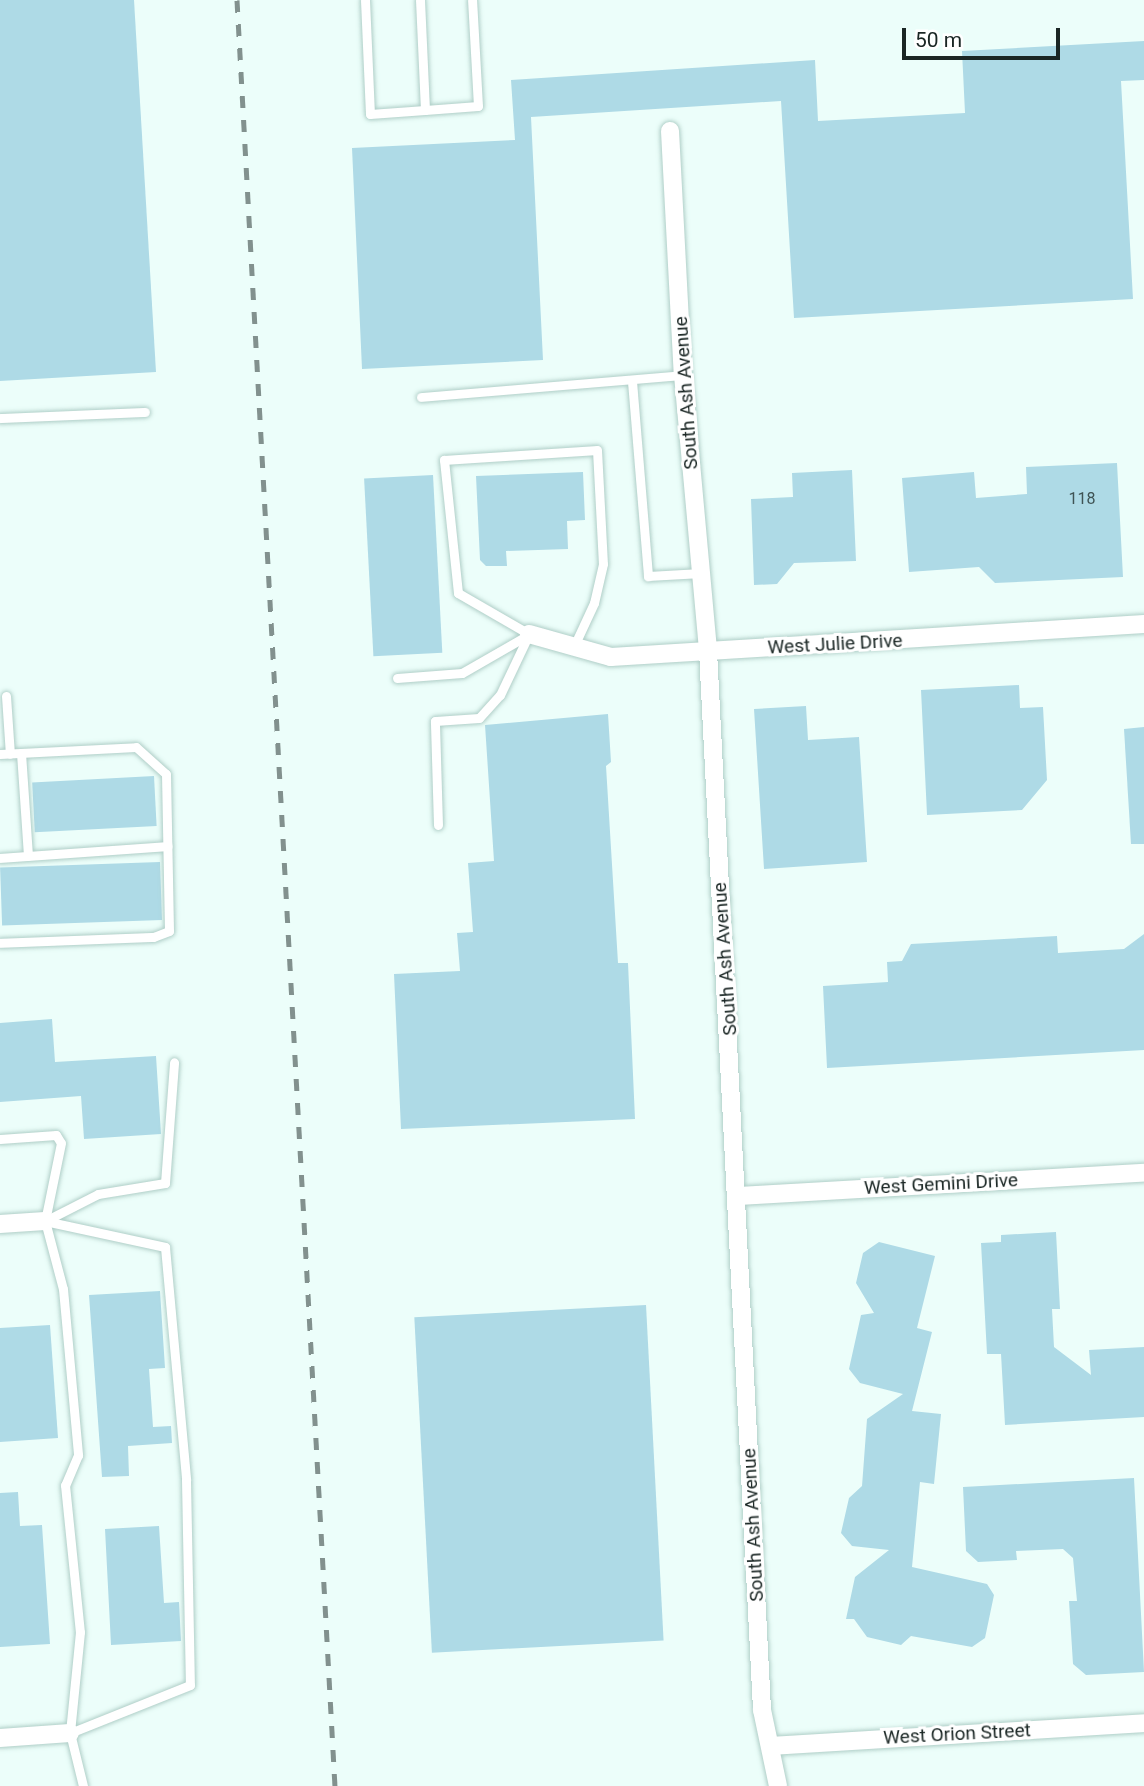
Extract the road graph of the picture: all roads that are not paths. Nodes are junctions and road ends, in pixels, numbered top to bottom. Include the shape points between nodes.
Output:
1 (365, 0) edge
2 (420, 0) edge
3 (472, 0) edge
4 (425, 110) junction
5 (670, 131) dead end
6 (683, 375) junction
7 (632, 381) junction
8 (421, 397) dead end
9 (145, 412) dead end
10 (0, 418) edge
11 (701, 573) junction
12 (1144, 624) edge
13 (529, 634) junction
14 (574, 646) junction
15 (708, 652) junction
16 (397, 678) dead end
17 (6, 696) dead end
18 (21, 753) junction
19 (5, 754) edge
20 (438, 825) dead end
21 (167, 846) junction
22 (28, 856) junction
23 (0, 858) edge
24 (0, 943) edge
25 (174, 1062) dead end
26 (0, 1139) edge
27 (1144, 1172) edge
28 (739, 1196) junction
29 (45, 1221) junction
30 (0, 1224) edge
31 (1144, 1723) edge
32 (70, 1733) junction
33 (0, 1738) edge
34 (771, 1746) junction
35 (83, 1786) edge
36 (778, 1786) edge

1 - 4 lane via 370,114
2 - 4 lane
3 - 4 lane via 478,106
5 - 6 street, South Ash Avenue
6 - 7 lane
6 - 11 street, South Ash Avenue
7 - 8 lane
7 - 11 lane via 648,576
9 - 10 lane
11 - 15 street, South Ash Avenue
12 - 15 street, West Julie Drive
13 - 14 street, West Julie Drive
13 - 14 lane via 458,593 444,460 597,450 603,564 594,603
13 - 16 lane via 462,673
13 - 20 lane via 500,695 479,718 435,721
14 - 15 street, West Julie Drive via 611,657
15 - 28 street, South Ash Avenue
17 - 19 lane
18 - 19 lane
18 - 21 lane via 136,747 166,774
18 - 22 lane
21 - 22 lane
21 - 24 lane via 169,931 153,937
22 - 23 lane
25 - 29 lane via 165,1183 98,1194
26 - 29 lane via 56,1135 61,1143
27 - 28 street, West Gemini Drive
28 - 34 street, South Ash Avenue via 762,1710
29 - 30 street
29 - 32 lane via 63,1289 78,1455 65,1485 80,1632
29 - 32 lane via 165,1247 186,1479 190,1685
31 - 34 street, West Orion Street
32 - 33 street
32 - 35 lane
34 - 36 street, South Ash Avenue

